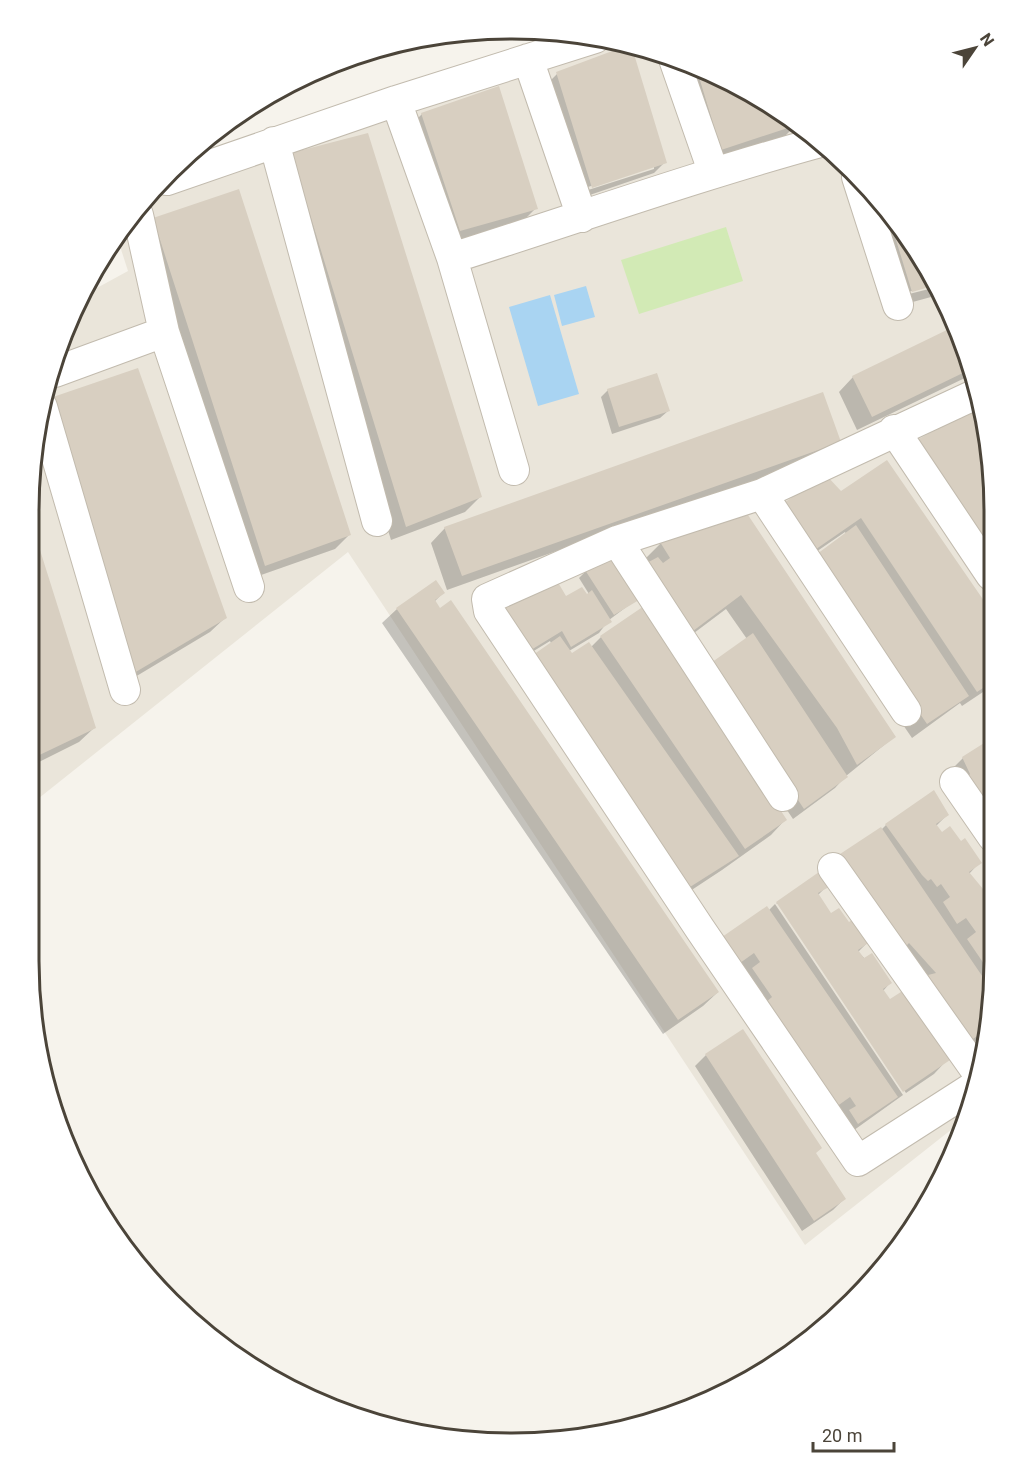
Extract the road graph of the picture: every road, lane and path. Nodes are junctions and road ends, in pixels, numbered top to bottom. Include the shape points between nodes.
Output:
1 (577, 44) edge
2 (528, 59) junction
3 (678, 70) edge
4 (396, 101) junction
5 (274, 142) junction
6 (809, 145) edge
7 (713, 171) junction
8 (178, 176) edge
9 (863, 196) edge
10 (582, 217) junction
11 (139, 221) edge
12 (452, 258) junction
13 (898, 305) dead end
14 (164, 332) junction
15 (61, 370) edge
16 (970, 397) edge
17 (47, 424) edge
18 (894, 430) junction
19 (514, 470) dead end
20 (762, 494) junction
21 (377, 521) dead end
22 (617, 541) junction
23 (984, 565) edge
24 (249, 587) dead end
25 (125, 690) dead end
26 (906, 711) dead end
27 (955, 782) dead end
28 (783, 796) dead end
29 (984, 824) edge
30 (832, 868) dead end
31 (972, 1065) edge
32 (965, 1092) edge

1 - 2 street
2 - 4 street
2 - 10 street
3 - 7 street
4 - 5 street
4 - 12 street
5 - 8 street
5 - 21 street
6 - 7 street
7 - 10 street
9 - 13 street
10 - 12 street
11 - 14 street
12 - 19 street
14 - 15 street
14 - 24 street
16 - 18 street
17 - 25 street
18 - 20 street
18 - 23 street
20 - 22 street
20 - 26 street
22 - 28 street
22 - 32 street via 494,594 487,599 489,611 858,1161
27 - 29 street
30 - 31 street

